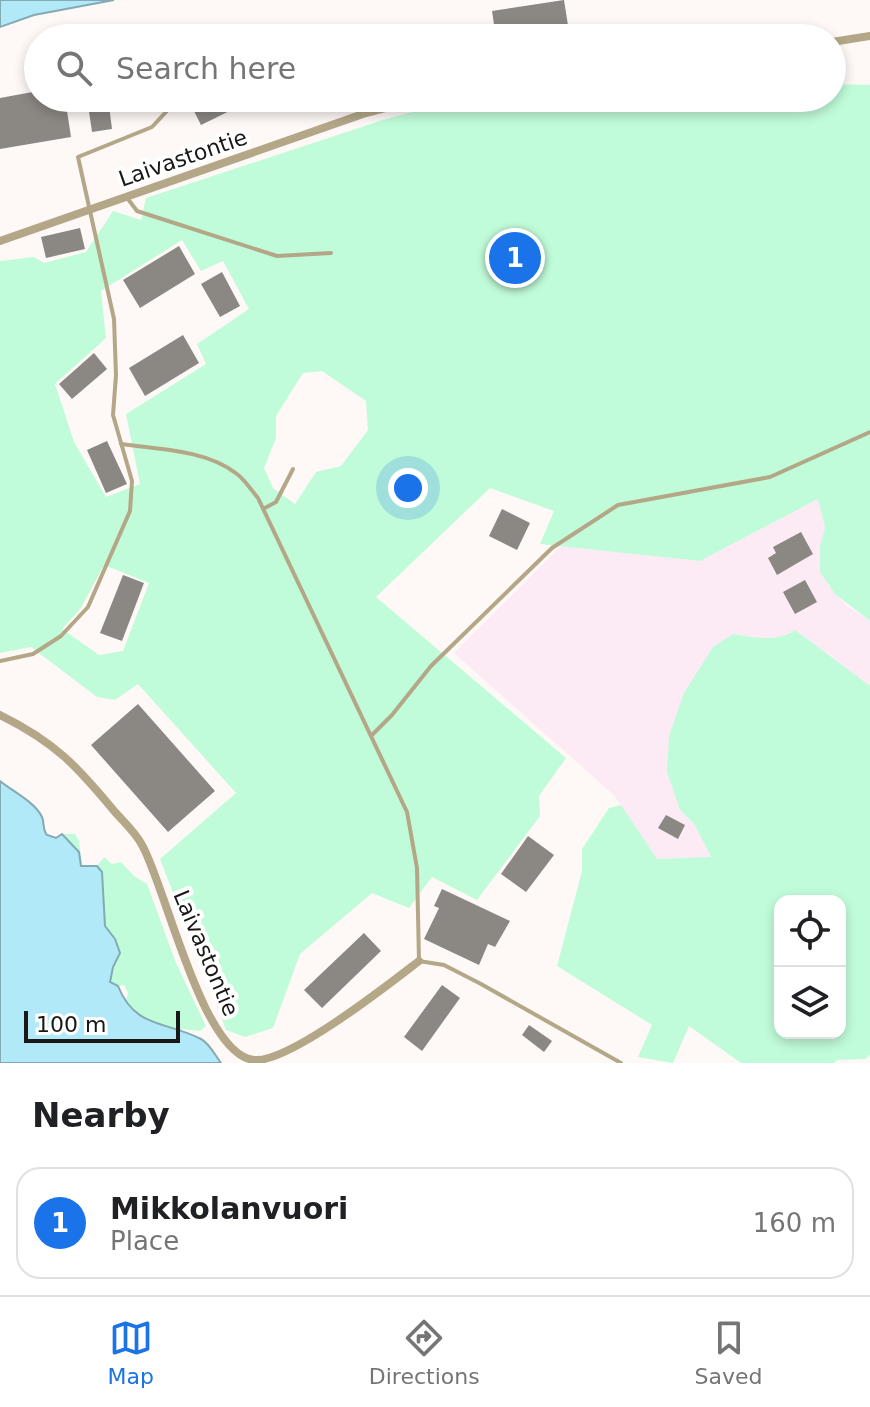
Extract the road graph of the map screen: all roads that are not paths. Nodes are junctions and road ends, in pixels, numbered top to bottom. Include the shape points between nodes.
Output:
1 (870, 36) edge
2 (846, 40) edge
3 (166, 112) edge
4 (371, 112) edge
5 (126, 197) junction
6 (91, 209) junction
7 (0, 241) edge
8 (331, 253) dead end
9 (870, 432) edge
10 (121, 444) junction
11 (293, 469) dead end
12 (263, 509) junction
13 (0, 661) edge
14 (0, 715) edge
15 (371, 736) junction
16 (419, 961) junction
17 (621, 1063) edge

1 - 2 street
3 - 6 lane via 152,127 78,157
4 - 5 street, Laivastontie
5 - 6 street, Laivastontie
5 - 8 lane via 137,211 277,256
6 - 7 street, Laivastontie
6 - 10 lane via 114,319 113,415
9 - 15 lane via 770,477 618,505 543,557 431,666
10 - 12 lane via 212,461 237,474
10 - 13 lane via 132,481 130,511 88,607 61,636 33,654
11 - 12 lane via 276,502
12 - 15 lane
14 - 16 street, Laivastontie via 73,762 142,844 194,979 220,1035 240,1056 264,1061 280,1056
15 - 16 lane via 407,812 417,868
16 - 17 lane via 444,965

